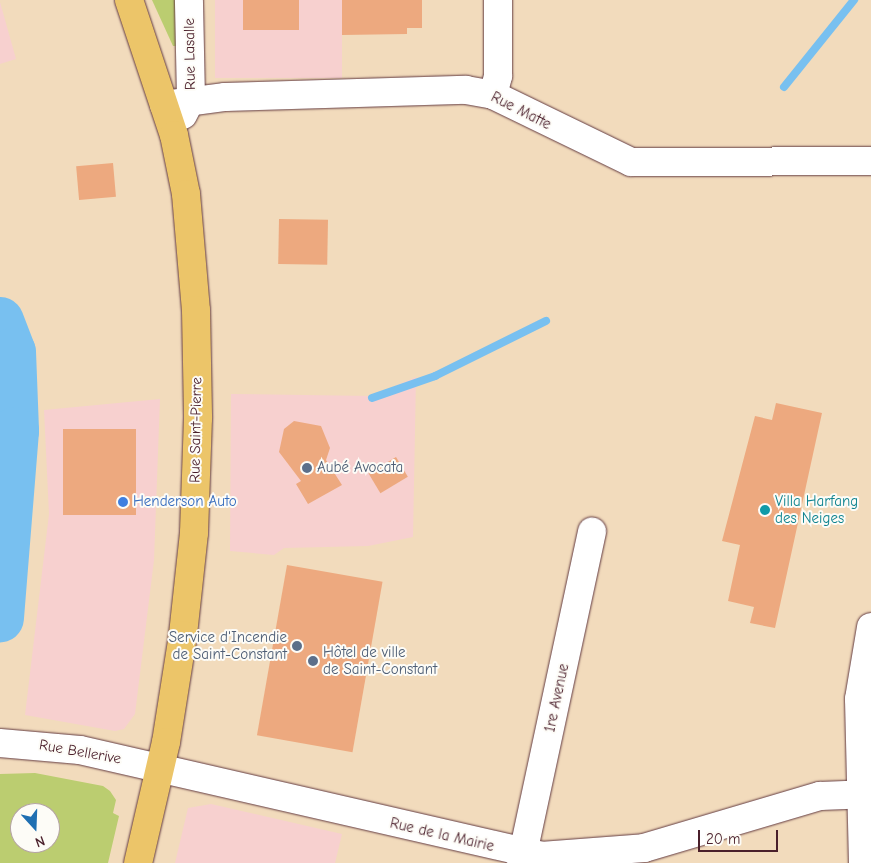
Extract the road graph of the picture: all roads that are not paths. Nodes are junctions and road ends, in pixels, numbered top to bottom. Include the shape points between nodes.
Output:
1 (129, 0) edge
2 (190, 0) edge
3 (498, 0) edge
4 (493, 95) junction
5 (191, 98) junction
6 (164, 104) junction
7 (174, 135) junction
8 (871, 161) edge
9 (592, 532) dead end
10 (871, 627) edge
11 (10, 743) edge
12 (160, 769) junction
13 (866, 794) edge
14 (522, 859) edge
15 (138, 863) edge
16 (863, 863) edge

1 - 6 main road, Rue Saint-Pierre
2 - 5 street, Rue Lasalle
3 - 4 street via 498,76
4 - 5 street, Rue Matte via 466,90
4 - 8 street, Rue Matte via 631,162
5 - 6 street, Rue Matte
5 - 7 street, Rue Lasalle
6 - 7 main road, Rue Saint-Pierre
7 - 12 main road, Rue Saint-Pierre via 193,269 197,458 188,591
9 - 14 street, 1re Avenue
10 - 13 street via 860,681
11 - 12 street, Rue Bellerive via 73,748
12 - 14 street, Rue de la Mairie
12 - 15 main road, Rue Saint-Pierre
13 - 14 street, Rue de la Mairie via 800,801 637,850
13 - 16 street

